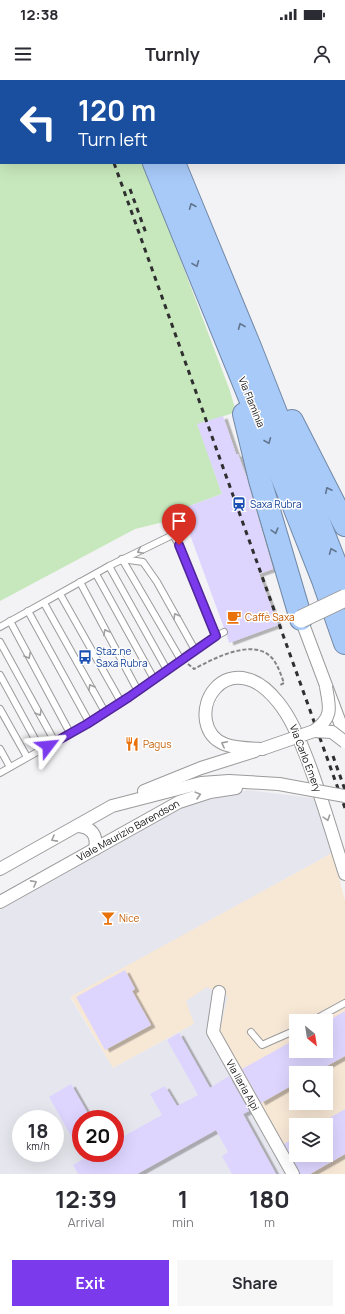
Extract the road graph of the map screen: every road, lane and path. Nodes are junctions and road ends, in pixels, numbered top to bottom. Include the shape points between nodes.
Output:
1 (154, 164) edge
2 (174, 164) edge
3 (227, 340) junction
4 (250, 347) junction
5 (345, 525) edge
6 (187, 528) dead end
7 (173, 535) junction
8 (122, 559) junction
9 (109, 566) junction
10 (96, 574) junction
11 (80, 582) junction
12 (345, 588) edge
13 (60, 594) junction
14 (345, 598) edge
15 (44, 603) junction
16 (28, 611) junction
17 (301, 619) junction
18 (10, 621) junction
19 (0, 626) edge
20 (224, 632) dead end
21 (216, 636) junction
22 (0, 642) edge
23 (345, 643) edge
24 (195, 650) junction
25 (181, 660) junction
26 (167, 670) junction
27 (0, 675) edge
28 (154, 680) junction
29 (280, 685) dead end
30 (326, 687) junction
31 (138, 691) junction
32 (121, 702) junction
33 (0, 709) edge
34 (105, 712) junction
35 (89, 722) junction
36 (314, 731) junction
37 (70, 733) junction
38 (345, 736) edge
39 (55, 742) junction
40 (345, 742) edge
41 (0, 749) edge
42 (262, 749) junction
43 (41, 750) junction
44 (27, 758) junction
45 (10, 767) junction
46 (0, 773) edge
47 (265, 784) junction
48 (345, 796) edge
49 (112, 806) junction
50 (78, 826) junction
51 (94, 849) junction
52 (0, 869) edge
53 (345, 874) edge
54 (0, 902) edge
55 (219, 992) dead end
56 (345, 1002) edge
57 (324, 1014) edge
58 (251, 1032) dead end
59 (289, 1033) edge
60 (293, 1174) edge

1 -> 3 highway, Via Flaminia
4 -> 2 highway, Via Flaminia
3 -> 17 highway via 260,480
3 -> 23 highway, Via Flaminia via 323,580
5 -> 4 highway via 314,462
12 -> 4 highway, Via Flaminia
6 - 7 lane
7 -> 8 lane
7 - 21 lane
8 - 9 lane
24 -> 8 lane via 143,562
8 - 25 lane
9 - 10 lane
9 - 26 lane
10 - 11 lane
10 - 28 lane
11 - 13 lane
31 -> 11 lane
13 - 15 lane
13 - 32 lane
14 - 17 street, bridge
15 - 16 lane
34 -> 15 lane
16 - 18 lane
16 - 35 lane
17 - 30 street
18 - 19 lane
18 -> 37 lane
20 - 21 lane
21 - 24 lane
22 -> 39 lane
24 - 25 lane
25 - 26 lane
25 - 29 path via 194,669 224,654 239,650 264,652 275,663 284,683
26 - 28 lane
27 - 43 lane
28 - 31 lane
30 - 36 street, bridge via 328,716
30 - 38 street, bridge
31 - 32 lane
32 - 34 lane
33 - 44 lane
34 - 35 lane
35 - 37 lane
36 - 40 street, bridge via 332,732
36 - 42 street, bridge
37 - 39 lane
39 - 43 lane
41 - 45 lane
42 - 49 street via 201,768
42 -> 53 street, Via Carlo Emery via 226,746 210,731 206,714 209,697 215,688 226,680 245,679 262,686 278,701 289,718 313,774
43 - 44 lane
44 - 45 lane
45 - 46 lane
47 - 48 street, Viale Maurizio Barendson, bridge via 279,784
47 - 49 street, Viale Maurizio Barendson via 224,781 201,783
51 -> 47 street, Viale Maurizio Barendson via 190,797
49 - 50 street, Viale Maurizio Barendson
50 - 51 street via 86,826 93,832
50 -> 52 street, Viale Maurizio Barendson
54 -> 51 street, Viale Maurizio Barendson
55 - 60 street, Via Ilaria Alpi via 213,1032
56 - 57 lane
58 - 59 lane via 262,1045

